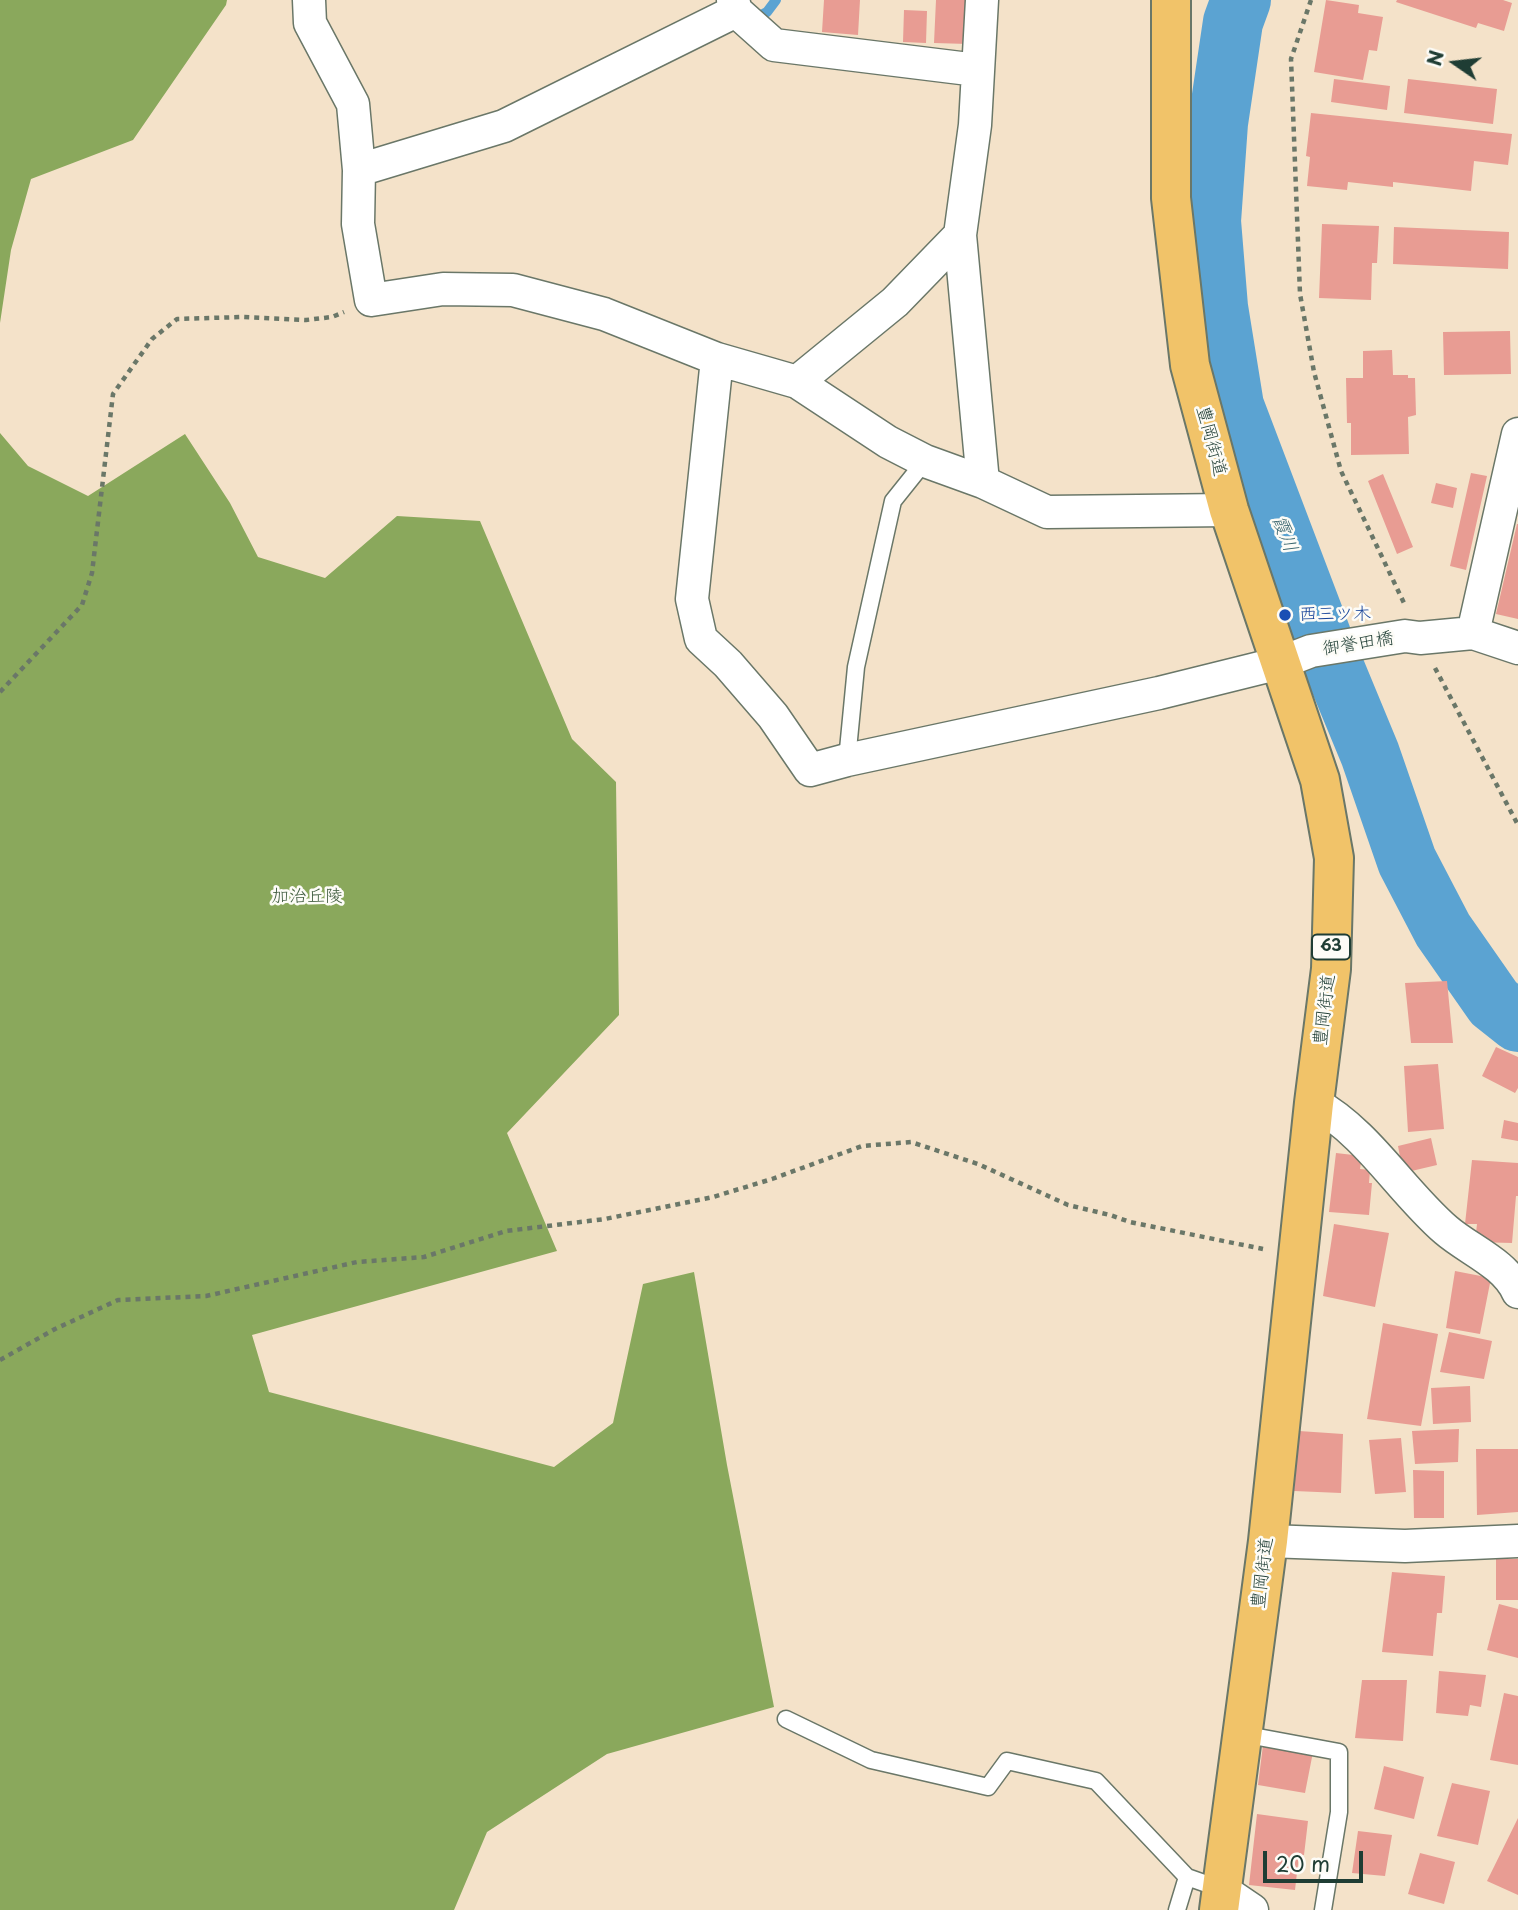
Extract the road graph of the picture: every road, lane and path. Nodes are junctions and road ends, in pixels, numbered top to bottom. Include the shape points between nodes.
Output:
1 (309, 0) edge
2 (982, 0) edge
3 (1171, 0) edge
4 (1311, 0) edge
5 (734, 5) edge
6 (976, 70) junction
7 (359, 170) junction
8 (960, 235) junction
9 (371, 300) junction
10 (717, 359) junction
11 (797, 382) junction
12 (1518, 433) edge
13 (925, 461) junction
14 (983, 482) junction
15 (1229, 510) junction
16 (1472, 634) junction
17 (1412, 637) junction
18 (1518, 648) edge
19 (1296, 657) junction
20 (0, 692) edge
21 (847, 760) junction
22 (1518, 825) edge
23 (1314, 1103) junction
24 (1298, 1254) junction
25 (1518, 1292) edge
26 (0, 1360) edge
27 (1268, 1541) junction
28 (1518, 1541) edge
29 (786, 1719) dead end
30 (1242, 1734) junction
31 (1220, 1897) edge
32 (1177, 1910) edge
33 (1323, 1910) edge

1 - 7 street via 310,23 353,104
2 - 6 street
3 - 15 main road, 豊岡街道 / 63 via 1171,198 1189,353
4 - 17 path via 1291,59 1300,294 1314,372 1341,471
5 - 6 street via 774,45
5 - 7 street via 504,126
6 - 8 street via 975,125
7 - 9 street via 358,224
8 - 11 street via 895,302
8 - 14 street
9 - 10 street via 443,289 513,290 604,314
9 - 20 path via 332,317 306,320 177,319 152,339 113,394 92,573 82,605
10 - 11 street
10 - 21 street, 御誉田橋 via 692,599 701,639 773,716 810,770
11 - 13 street
12 - 16 street
13 - 14 street
13 - 21 lane via 893,501 856,667
14 - 15 street via 1047,512
15 - 19 main road, 豊岡街道 / 63
16 - 17 street, 御誉田橋
16 - 18 street
17 - 19 street, 御誉田橋
17 - 22 path
19 - 21 street, 御誉田橋 via 1159,693
19 - 23 main road, 豊岡街道 / 63 via 1334,858 1331,969
23 - 24 main road, 豊岡街道 / 63
23 - 25 street via 1358,1137 1446,1230 1512,1279
24 - 26 path via 1068,1205 978,1164 911,1142 874,1145 713,1197 605,1219 506,1231 424,1257 357,1262 206,1296 118,1300
24 - 27 main road, 豊岡街道 / 63
27 - 28 street via 1405,1546
27 - 30 main road, 豊岡街道 / 63
29 - 31 lane via 871,1760 988,1787 1007,1761 1096,1781
30 - 31 main road, 豊岡街道 / 63
30 - 33 lane via 1339,1752 1339,1811
31 - 32 lane

